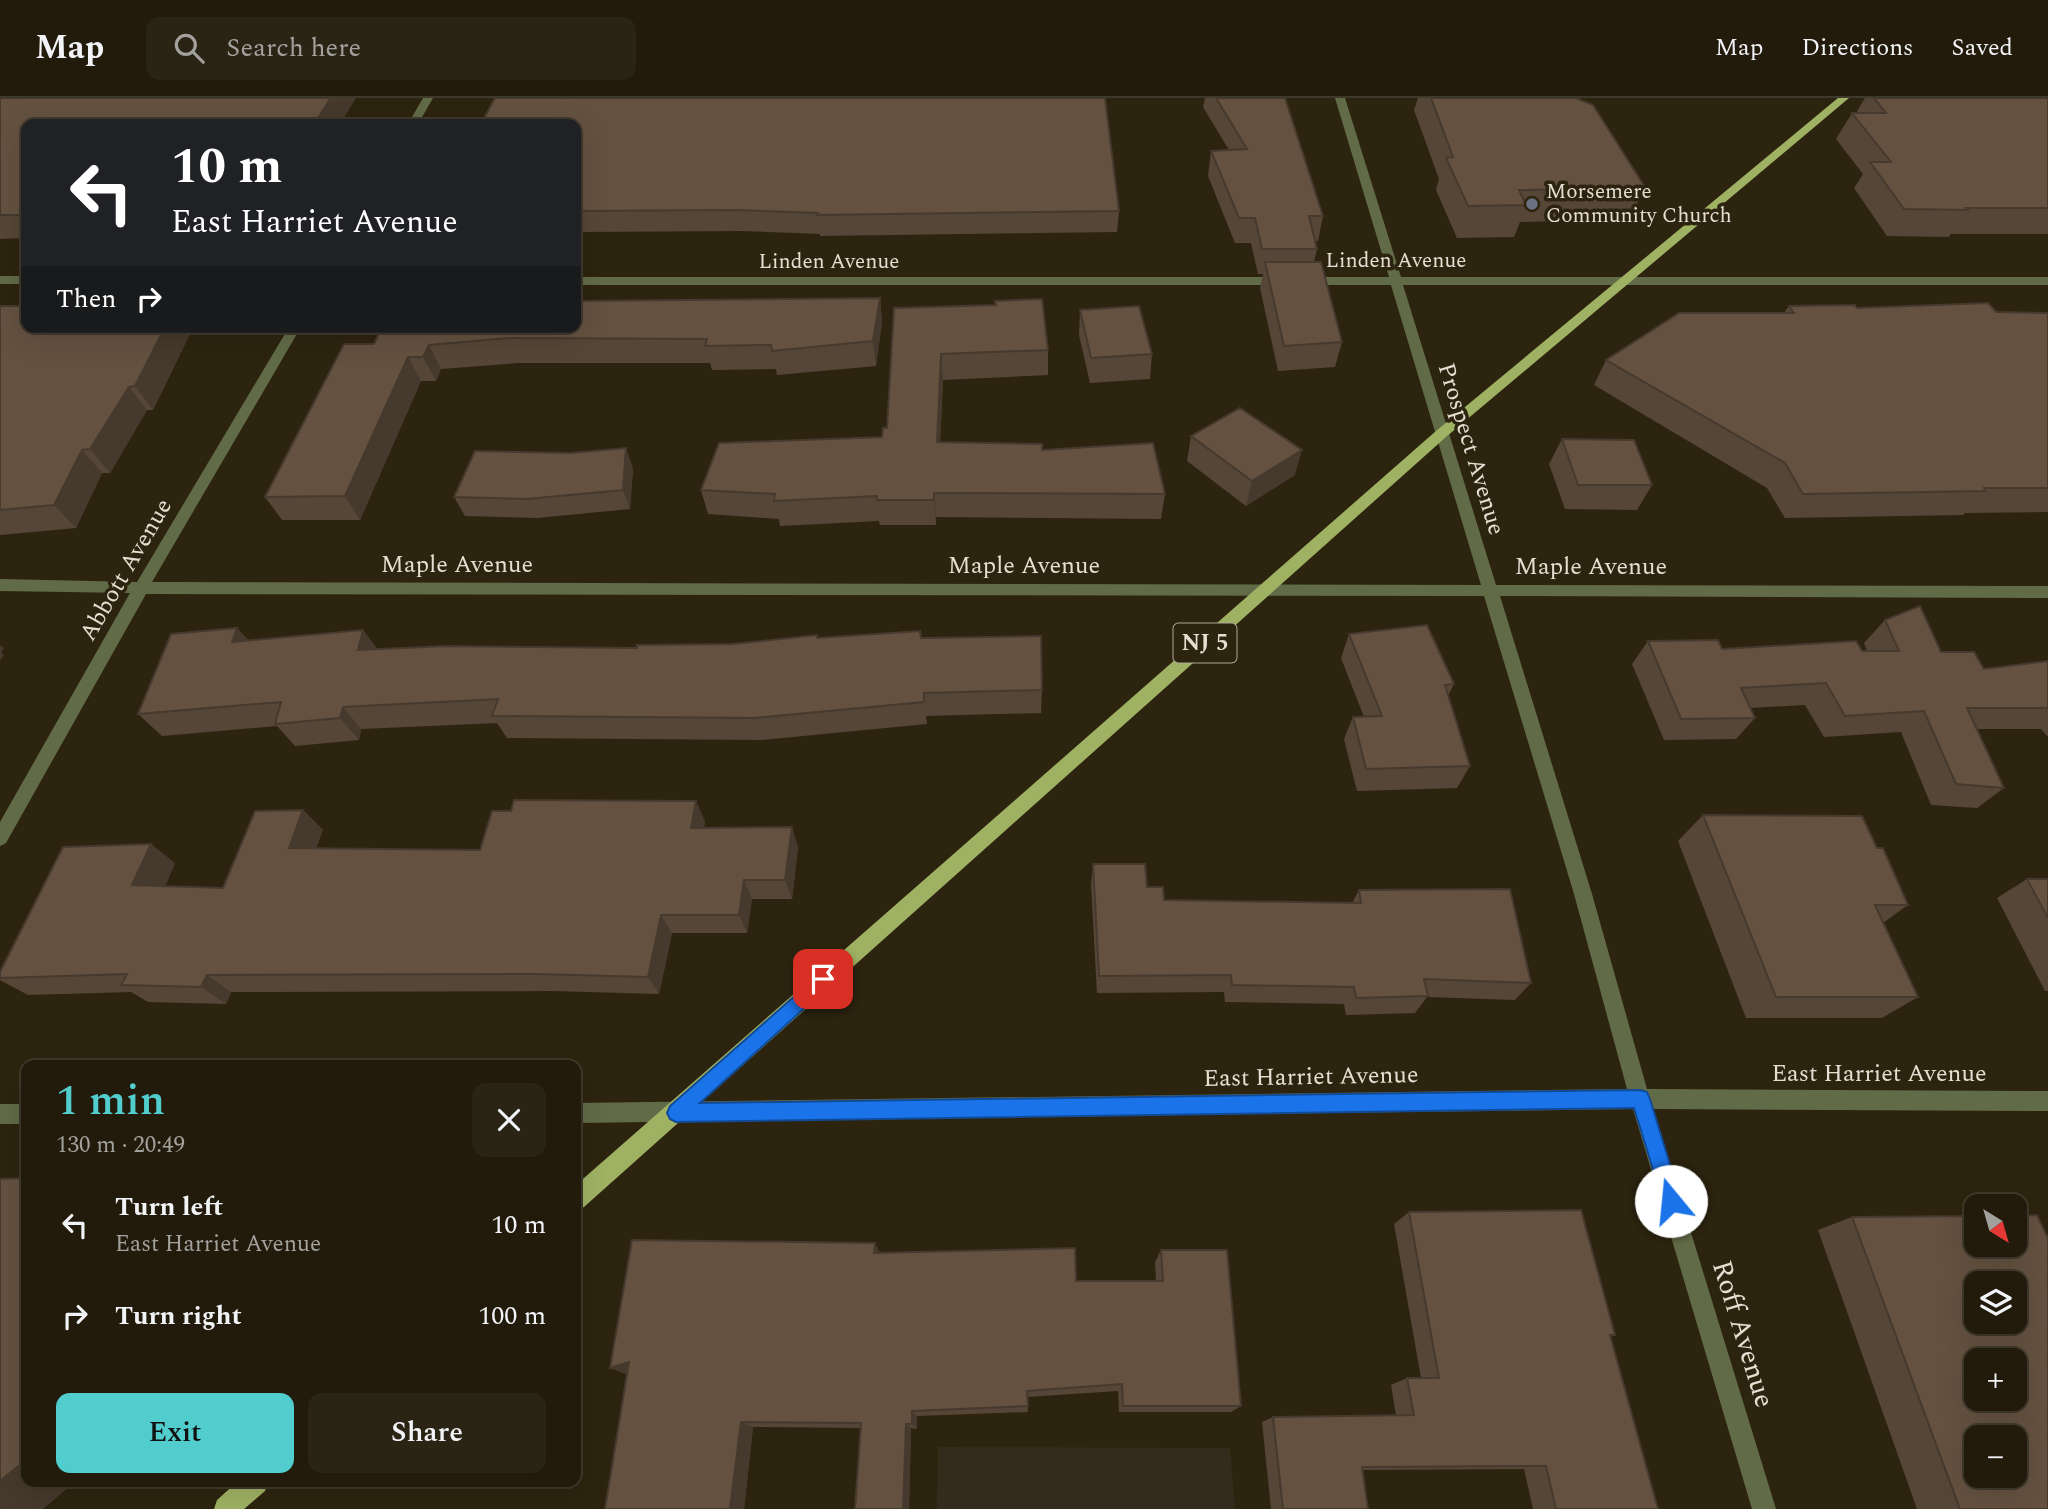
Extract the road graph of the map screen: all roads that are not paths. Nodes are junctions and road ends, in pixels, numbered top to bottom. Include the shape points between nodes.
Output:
1 (428, 98) edge
2 (1340, 98) edge
3 (1844, 98) edge
4 (416, 119) edge
5 (0, 280) edge
6 (21, 280) edge
7 (581, 281) edge
8 (1396, 281) junction
9 (1626, 281) junction
10 (2048, 281) edge
11 (291, 333) edge
12 (1441, 434) junction
13 (0, 584) edge
14 (141, 588) junction
15 (1266, 589) junction
16 (1490, 590) junction
17 (2048, 592) edge
18 (0, 838) edge
19 (1583, 894) joint
20 (1640, 1099) junction
21 (2048, 1101) edge
22 (581, 1113) edge
23 (676, 1113) junction
24 (0, 1114) edge
25 (21, 1114) edge
26 (581, 1195) edge
27 (250, 1487) edge
28 (226, 1509) edge
29 (1764, 1509) edge

1 - 4 street
2 - 8 street, Prospect Avenue
3 - 9 main road, NJ 5
5 - 6 street
7 - 8 street, Linden Avenue
8 - 9 street, Linden Avenue
8 - 12 street, Prospect Avenue
9 - 10 street, Linden Avenue
9 - 12 main road, NJ 5
11 - 14 street, Abbott Avenue
12 - 15 main road, NJ 5
12 - 16 street, Prospect Avenue
13 - 14 street, Maple Avenue
14 - 15 street, Maple Avenue
14 - 18 street, Abbott Avenue
15 - 16 street, Maple Avenue
15 - 23 main road, NJ 5
16 - 17 street, Maple Avenue
16 - 19 street, Prospect Avenue
19 - 20 street, Roff Avenue
20 - 21 street, East Harriet Avenue
20 - 23 street, East Harriet Avenue
20 - 29 street, Roff Avenue
22 - 23 street, East Harriet Avenue
23 - 26 main road, NJ 5
24 - 25 street
27 - 28 main road

